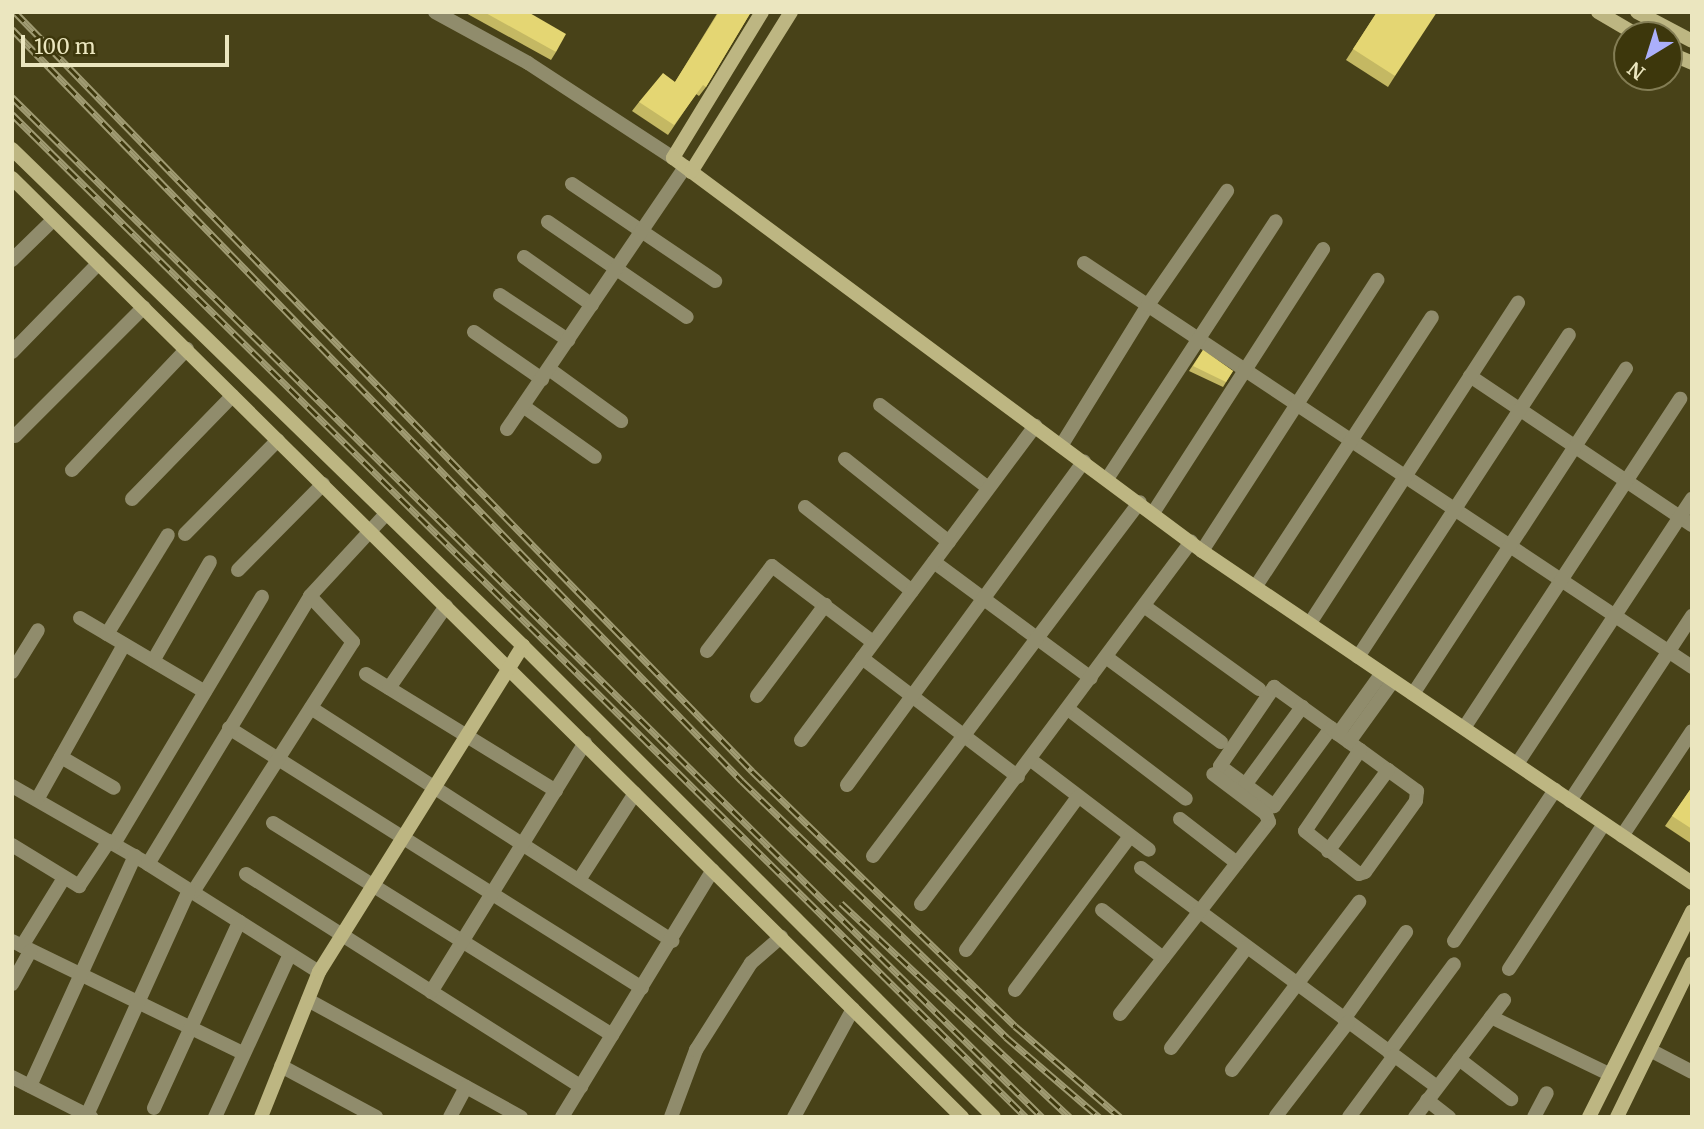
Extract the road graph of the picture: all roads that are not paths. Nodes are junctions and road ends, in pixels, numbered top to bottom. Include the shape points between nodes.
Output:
1 (435, 12) edge
2 (762, 12) edge
3 (791, 12) edge
4 (1598, 12) edge
5 (1637, 12) edge
6 (1613, 21) edge
7 (1692, 41) edge
8 (12, 149) edge
9 (683, 166) junction
10 (12, 178) edge
11 (572, 184) dead end
12 (1227, 191) dead end
13 (53, 220) junction
14 (1276, 221) dead end
15 (548, 222) dead end
16 (644, 231) junction
17 (1323, 249) dead end
18 (524, 257) dead end
19 (12, 260) edge
20 (1084, 262) dead end
21 (99, 263) junction
22 (617, 269) junction
23 (1377, 280) dead end
24 (715, 281) dead end
25 (499, 295) dead end
26 (1518, 303) dead end
27 (1148, 304) junction
28 (592, 305) junction
29 (144, 307) junction
30 (687, 317) dead end
31 (1432, 317) dead end
32 (474, 332) dead end
33 (1569, 335) dead end
34 (1199, 339) junction
35 (568, 340) junction
36 (187, 349) junction
37 (12, 352) edge
38 (1245, 369) junction
39 (1626, 369) dead end
40 (545, 374) junction
41 (1471, 376) junction
42 (232, 396) junction
43 (1680, 399) dead end
44 (1297, 404) junction
45 (880, 405) dead end
46 (523, 406) junction
47 (1521, 411) junction
48 (621, 421) dead end
49 (1035, 426) junction
50 (507, 429) dead end
51 (15, 436) dead end
52 (278, 440) junction
53 (1351, 440) junction
54 (1061, 446) junction
55 (1575, 447) junction
56 (595, 457) dead end
57 (845, 459) dead end
58 (1084, 461) junction
59 (72, 470) dead end
60 (1405, 476) junction
61 (1107, 479) junction
62 (1626, 481) junction
63 (323, 484) junction
64 (988, 488) junction
65 (132, 499) dead end
66 (1692, 499) edge
67 (1139, 502) junction
68 (805, 507) dead end
69 (1457, 510) junction
70 (386, 513) junction
71 (1153, 513) junction
72 (1686, 521) edge
73 (370, 527) junction
74 (168, 534) dead end
75 (185, 534) dead end
76 (949, 542) junction
77 (1197, 546) junction
78 (1510, 546) junction
79 (210, 562) dead end
80 (934, 562) junction
81 (238, 570) dead end
82 (1561, 579) junction
83 (1256, 586) junction
84 (912, 591) junction
85 (310, 596) junction
86 (262, 597) dead end
87 (984, 598) junction
88 (825, 605) junction
89 (446, 606) junction
90 (1144, 606) junction
91 (1615, 615) junction
92 (1692, 616) edge
93 (79, 618) dead end
94 (1310, 623) junction
95 (38, 629) dead end
96 (107, 634) junction
97 (1037, 638) junction
98 (873, 642) junction
99 (124, 645) junction
100 (523, 646) junction
101 (707, 651) dead end
102 (1669, 651) junction
103 (1106, 657) junction
104 (1358, 657) junction
105 (862, 658) junction
106 (153, 661) junction
107 (1692, 667) edge
108 (510, 668) junction
109 (12, 672) edge
110 (366, 674) dead end
111 (1387, 677) junction
112 (1091, 678) junction
113 (389, 688) junction
114 (1259, 689) dead end
115 (205, 692) junction
116 (1413, 694) junction
117 (757, 696) dead end
118 (913, 696) junction
119 (1302, 707) junction
120 (311, 708) junction
121 (1068, 709) junction
122 (229, 728) junction
123 (1464, 728) junction
124 (1692, 731) edge
125 (464, 735) junction
126 (964, 735) junction
127 (1345, 738) junction
128 (801, 740) dead end
129 (1221, 742) dead end
130 (585, 743) junction
131 (61, 757) junction
132 (278, 760) junction
133 (1031, 760) junction
134 (1517, 764) junction
135 (1388, 770) junction
136 (1213, 774) dead end
137 (1018, 776) junction
138 (847, 785) dead end
139 (1245, 785) junction
140 (12, 786) edge
141 (434, 787) junction
142 (114, 788) dead end
143 (1555, 790) junction
144 (556, 791) junction
145 (635, 793) junction
146 (1078, 797) junction
147 (38, 798) junction
148 (1186, 799) dead end
149 (1570, 801) junction
150 (1180, 819) dead end
151 (274, 823) dead end
152 (1604, 824) junction
153 (1130, 836) junction
154 (1622, 836) junction
155 (404, 838) junction
156 (112, 843) junction
157 (523, 844) junction
158 (1149, 850) dead end
159 (1328, 851) junction
160 (15, 852) edge
161 (873, 856) dead end
162 (142, 860) junction
163 (1237, 863) junction
164 (1141, 868) dead end
165 (713, 870) junction
166 (246, 874) dead end
167 (64, 878) junction
168 (579, 880) junction
169 (1692, 883) edge
170 (373, 887) junction
171 (191, 891) junction
172 (492, 894) junction
173 (1359, 902) dead end
174 (921, 904) dead end
175 (1101, 910) dead end
176 (1692, 911) edge
177 (1200, 912) junction
178 (239, 922) junction
179 (1406, 932) dead end
180 (342, 935) junction
181 (781, 937) junction
182 (672, 941) junction
183 (1454, 941) dead end
184 (462, 942) junction
185 (21, 946) edge
186 (1247, 947) junction
187 (966, 950) dead end
188 (290, 954) junction
189 (1164, 958) junction
190 (1692, 963) edge
191 (1454, 964) dead end
192 (1509, 969) dead end
193 (319, 972) junction
194 (80, 976) junction
195 (12, 984) edge
196 (1297, 984) junction
197 (642, 988) junction
198 (1014, 990) dead end
199 (431, 992) junction
200 (307, 1000) junction
201 (1504, 1000) dead end
202 (138, 1001) junction
203 (853, 1009) junction
204 (1120, 1014) dead end
205 (1491, 1017) junction
206 (897, 1020) junction
207 (1346, 1020) junction
208 (191, 1028) junction
209 (612, 1035) junction
210 (881, 1036) junction
211 (1171, 1048) dead end
212 (1650, 1050) junction
213 (243, 1054) junction
214 (1391, 1054) junction
215 (1459, 1059) junction
216 (281, 1066) junction
217 (1232, 1070) dead end
218 (1692, 1072) edge
219 (1609, 1074) junction
220 (12, 1077) edge
221 (30, 1086) junction
222 (466, 1087) junction
223 (581, 1087) junction
224 (1437, 1087) junction
225 (1547, 1093) dead end
226 (1511, 1099) dead end
227 (1427, 1100) junction
228 (155, 1108) dead end
229 (89, 1116) edge
230 (1276, 1116) edge
231 (215, 1117) edge
232 (261, 1117) edge
233 (376, 1117) edge
234 (450, 1117) edge
235 (521, 1117) edge
236 (562, 1117) edge
237 (671, 1117) edge
238 (794, 1117) edge
239 (962, 1117) edge
240 (994, 1117) edge
241 (1349, 1117) edge
242 (1415, 1117) edge
243 (1449, 1117) edge
244 (1534, 1117) edge
245 (1589, 1117) edge
246 (1617, 1117) edge

1 - 9 street via 527,63
2 - 9 street
3 - 9 street
4 - 6 street
5 - 7 street
8 - 70 street
9 - 16 street
9 - 49 street
10 - 13 street
11 - 16 street
12 - 27 street
13 - 19 street
13 - 21 street
14 - 34 street
15 - 22 street
16 - 22 street
16 - 24 street
17 - 38 street
18 - 28 street
20 - 27 street
21 - 29 street
21 - 37 street
22 - 28 street
22 - 30 street
23 - 44 street
25 - 35 street
26 - 41 street
27 - 34 street
27 - 54 street
28 - 35 street
29 - 36 street
29 - 51 street
31 - 53 street
32 - 40 street
33 - 47 street
34 - 38 street
34 - 61 street
35 - 40 street
36 - 42 street
36 - 59 street
38 - 44 street
38 - 71 street
39 - 55 street
40 - 46 street
40 - 48 street
41 - 47 street
41 - 60 street
42 - 52 street
42 - 65 street
43 - 62 street
44 - 53 street
44 - 77 street
45 - 64 street
46 - 50 street
46 - 56 street
47 - 55 street
47 - 69 street
49 - 54 street
49 - 64 street
52 - 63 street
52 - 75 street
53 - 60 street
53 - 83 street
54 - 58 street
55 - 62 street
55 - 78 street
57 - 76 street
58 - 61 street
58 - 87 street
60 - 69 street
60 - 94 street
61 - 67 street
62 - 72 street
62 - 82 street
63 - 73 street
63 - 81 street
64 - 76 street
66 - 72 street
67 - 71 street
67 - 97 street
68 - 84 street
69 - 78 street
69 - 104 street
70 - 73 street
70 - 100 street
71 - 77 street
72 - 91 street
73 - 85 street
73 - 89 street
74 - 96 street
76 - 80 street
77 - 83 street
77 - 90 street
78 - 82 street
78 - 116 street
79 - 106 street
80 - 84 street
80 - 87 street
82 - 91 street
82 - 123 street
83 - 94 street
84 - 98 street
85 - 120 street via 353,642
85 - 122 street
86 - 115 street
87 - 97 street
87 - 118 street
88 - 98 street
88 - 101 street via 776,567 768,566
88 - 117 street
89 - 108 street
89 - 113 street
90 - 103 street
90 - 114 street
91 - 102 street
91 - 134 street
92 - 102 street
93 - 96 street
94 - 104 street
95 - 109 street
96 - 99 street
97 - 112 street
97 - 126 street
98 - 105 street
99 - 106 street
99 - 131 street
100 - 108 street
100 - 206 street
102 - 107 street
102 - 149 street
103 - 112 street
103 - 129 street
104 - 111 street
105 - 118 street
105 - 128 street
106 - 115 street
108 - 125 street
108 - 130 street
110 - 113 street
111 - 116 street
111 - 127 street
112 - 121 street
113 - 125 street
115 - 156 street
116 - 123 street
118 - 126 street
118 - 138 street
119 - 127 street
119 - 139 street
119 - 139 street via 1272,688 1220,762 1222,769
120 - 132 street
120 - 141 street
121 - 133 street
121 - 148 street
122 - 132 street
122 - 162 street
123 - 134 street
124 - 154 street
125 - 141 street
125 - 144 street
126 - 137 street
126 - 161 street
127 - 135 street
127 - 139 street via 1276,805
127 - 159 street via 1305,827 1306,834
130 - 144 street
130 - 145 street
131 - 142 street
131 - 147 street
132 - 155 street
132 - 171 street
133 - 137 street
133 - 146 street
134 - 143 street
135 - 159 street
135 - 159 street via 1418,795 1365,872 1359,874
136 - 163 street via 1269,818
137 - 174 street
140 - 147 street
141 - 155 street
141 - 157 street
143 - 149 street
143 - 183 street
144 - 157 street
145 - 165 street
145 - 168 street
146 - 153 street
146 - 187 street
147 - 156 street
149 - 152 street
150 - 163 street
151 - 170 street
152 - 154 street
152 - 192 street
153 - 158 street
153 - 198 street
154 - 169 street
155 - 170 street
155 - 172 street
156 - 162 street
156 - 167 street via 82,884
157 - 168 street
157 - 172 street
160 - 167 street
162 - 171 street
162 - 194 street
163 - 177 street
164 - 177 street
165 - 181 street
165 - 182 street
166 - 180 street
167 - 185 street
168 - 182 street
170 - 180 street
170 - 184 street
171 - 178 street
171 - 202 street
172 - 184 street
172 - 197 street
173 - 196 street
175 - 189 street
176 - 219 street
177 - 186 street
177 - 189 street
178 - 188 street
178 - 208 street
179 - 207 street
180 - 193 street
180 - 199 street
181 - 203 street
181 - 237 street via 751,963 696,1050
182 - 197 street
184 - 199 street
184 - 209 street
185 - 194 street
185 - 195 street
186 - 196 street
186 - 211 street
188 - 193 street
188 - 213 street
189 - 204 street
190 - 212 street
191 - 214 street
193 - 200 street
194 - 202 street
194 - 221 street
196 - 207 street
196 - 217 street
197 - 209 street
199 - 223 street
200 - 216 street
200 - 222 street
201 - 205 street
202 - 208 street
202 - 229 street
203 - 210 street
203 - 238 street
205 - 215 street
205 - 219 street
206 - 210 street
206 - 240 street
207 - 214 street
207 - 230 street
208 - 213 street
208 - 228 street
209 - 223 street
210 - 239 street
212 - 218 street
212 - 246 street
213 - 231 street
214 - 224 street
214 - 241 street
215 - 224 street
215 - 226 street
216 - 232 street
216 - 233 street
219 - 245 street
220 - 221 street
221 - 229 street
222 - 234 street
222 - 235 street
223 - 236 street
224 - 227 street
225 - 244 street
227 - 242 street
227 - 243 street

